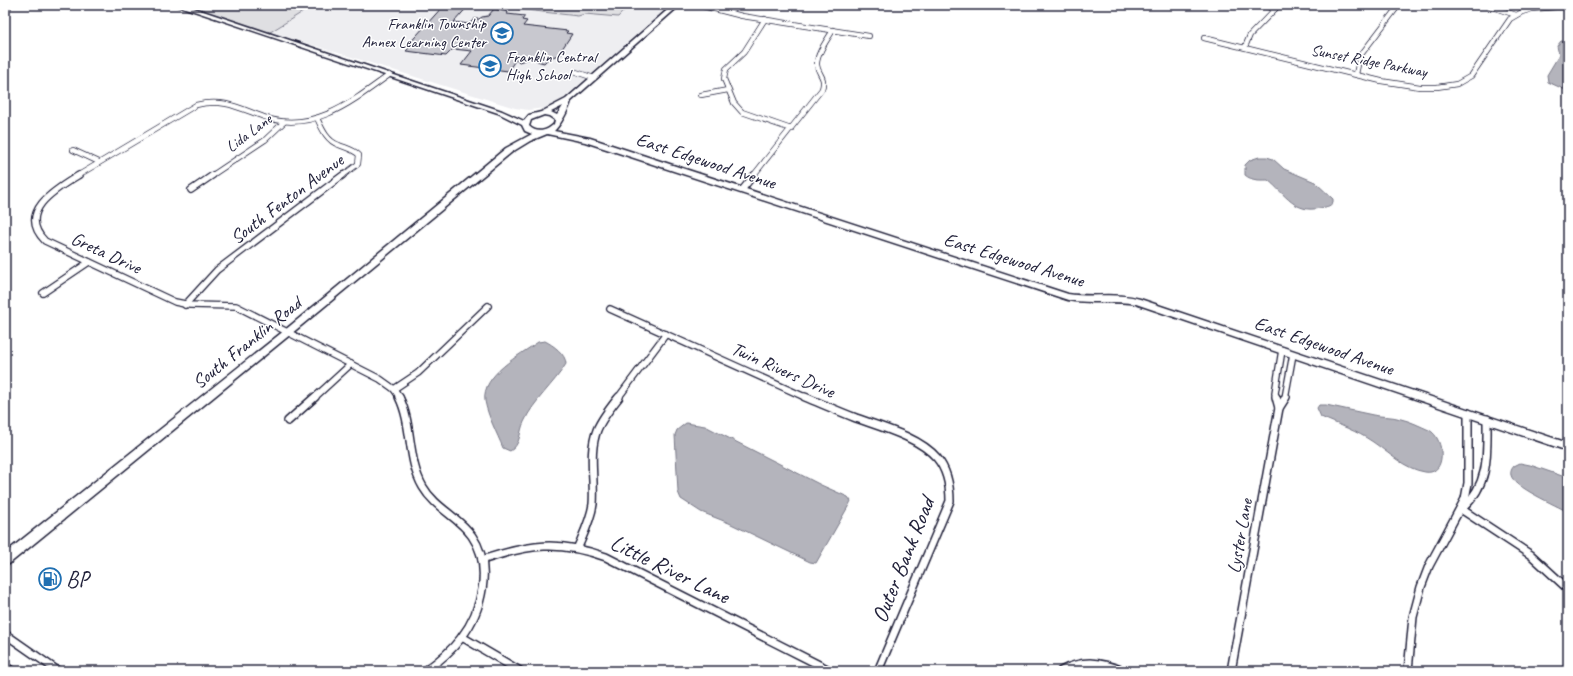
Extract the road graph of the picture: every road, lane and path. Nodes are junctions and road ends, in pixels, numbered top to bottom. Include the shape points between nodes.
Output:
1 (179, 5) edge
2 (677, 5) edge
3 (699, 5) edge
4 (1262, 5) edge
5 (1279, 5) edge
6 (1399, 5) edge
7 (1486, 5) edge
8 (1568, 6) edge
9 (1275, 9) junction
10 (1516, 16) junction
11 (765, 19) junction
12 (833, 30) junction
13 (869, 36) dead end
14 (1204, 38) dead end
15 (1245, 47) junction
16 (576, 72) dead end
17 (1356, 74) junction
18 (389, 75) junction
19 (594, 78) junction
20 (728, 90) junction
21 (701, 95) dead end
22 (568, 100) junction
23 (500, 112) junction
24 (544, 113) junction
25 (535, 115) junction
26 (318, 118) junction
27 (284, 122) junction
28 (558, 122) junction
29 (525, 126) junction
30 (791, 129) junction
31 (546, 132) junction
32 (587, 140) junction
33 (73, 150) dead end
34 (509, 150) junction
35 (99, 162) junction
36 (191, 190) dead end
37 (742, 190) junction
38 (89, 262) junction
39 (43, 293) dead end
40 (185, 305) junction
41 (488, 306) dead end
42 (610, 309) dead end
43 (288, 332) junction
44 (666, 334) junction
45 (1282, 350) junction
46 (1293, 354) junction
47 (351, 364) junction
48 (394, 390) junction
49 (1279, 408) junction
50 (1468, 413) junction
51 (1487, 419) junction
52 (288, 421) dead end
53 (1568, 446) edge
54 (940, 464) joint
55 (1461, 509) junction
56 (578, 547) junction
57 (5, 560) edge
58 (482, 560) junction
59 (1568, 589) edge
60 (5, 634) edge
61 (462, 637) junction
62 (5, 666) edge
63 (12, 671) edge
64 (58, 671) edge
65 (425, 671) edge
66 (520, 671) edge
67 (831, 671) edge
68 (878, 671) edge
69 (1061, 671) edge
70 (1124, 671) edge
71 (1231, 671) edge
72 (1408, 671) edge

1 - 18 main road
2 - 19 main road
3 - 11 street
4 - 9 street
5 - 9 street
6 - 17 street via 1360,56
7 - 10 street
8 - 10 street, Sunset Ridge Parkway via 1532,9
9 - 15 street via 1250,35
10 - 17 street, Sunset Ridge Parkway via 1507,21 1471,76 1457,84 1420,87
11 - 12 street
11 - 20 street via 746,50 726,71 724,77
12 - 13 street
12 - 30 street via 818,61 824,77 823,88
14 - 15 street, Sunset Ridge Parkway
15 - 17 street, Sunset Ridge Parkway
16 - 19 street
18 - 23 main road
18 - 26 street, Lida Lane via 341,108
19 - 22 main road
20 - 21 street
20 - 30 street via 737,107 746,114
22 - 24 main road
22 - 28 main road
23 - 25 main road
23 - 29 main road
24 - 25 main road
24 - 28 main road via 554,115
25 - 29 main road, South Franklin Road via 528,119
26 - 27 street, Lida Lane
26 - 40 street, South Fenton Avenue via 326,136 333,143 353,150 359,155 358,164 221,267
27 - 35 street, Greta Drive via 222,101 205,102
27 - 36 street, Lida Lane via 265,140
28 - 31 main road, South Franklin Road
28 - 32 main road via 568,132
29 - 31 main road via 533,132
29 - 34 main road, South Franklin Road
30 - 37 street
31 - 32 main road
31 - 34 main road, South Franklin Road
32 - 37 main road, East Edgewood Avenue
33 - 35 street
34 - 43 main road, South Franklin Road
35 - 38 street, Greta Drive via 51,194 38,209 34,222 34,229 41,238
37 - 45 main road, East Edgewood Avenue via 1068,297 1115,297 1137,301
38 - 39 street
38 - 40 street, Greta Drive
40 - 43 street, Greta Drive via 236,306
41 - 48 street via 418,373
42 - 44 street, Twin Rivers Drive
43 - 47 street, Greta Drive
43 - 57 main road, South Franklin Road
44 - 54 street, Twin Rivers Drive via 833,409 914,442 934,456
44 - 56 street via 603,419 597,431 593,451 591,515
45 - 46 main road, East Edgewood Avenue
45 - 49 street, Lyster Lane via 1275,393
46 - 49 street, Lyster Lane via 1285,400
46 - 50 main road, East Edgewood Avenue
47 - 48 street, Greta Drive
47 - 52 street
48 - 58 street via 405,411 419,479 432,499 471,536 477,544
49 - 71 street, Lyster Lane
50 - 51 main road, East Edgewood Avenue
50 - 55 street via 1468,483
51 - 53 main road, East Edgewood Avenue
51 - 55 street via 1485,473 1473,500
54 - 68 street, Outer Bank Road via 949,482 950,501
55 - 59 street via 1527,551
55 - 72 street via 1429,566 1421,588 1411,633
56 - 58 street, Little River Lane via 534,546
56 - 67 street, Little River Lane via 606,557
58 - 61 street via 481,596
60 - 64 street
61 - 65 street via 442,659
61 - 66 street
62 - 63 street
69 - 70 street via 1076,663 1087,661

